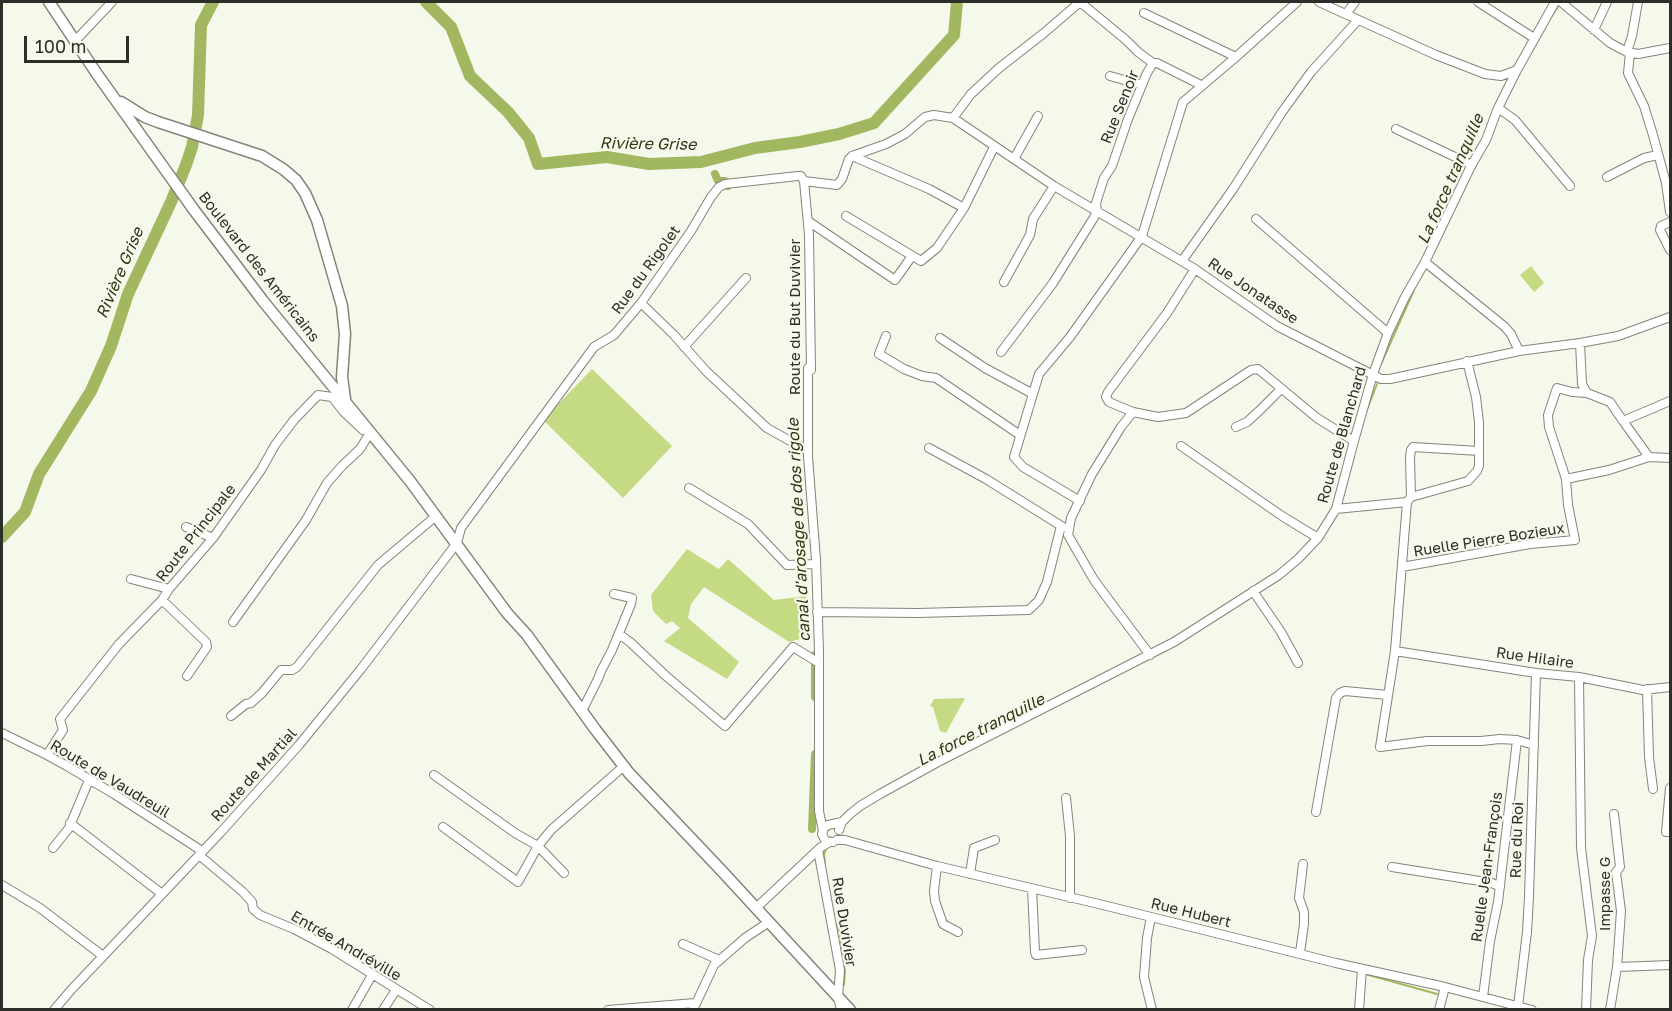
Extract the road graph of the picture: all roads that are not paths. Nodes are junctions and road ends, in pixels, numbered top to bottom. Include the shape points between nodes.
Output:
1 (50, 2) edge
2 (112, 2) edge
3 (1080, 2) edge
4 (1297, 2) edge
5 (1319, 2) edge
6 (1355, 2) edge
7 (1478, 2) edge
8 (1555, 2) edge
9 (1561, 2) edge
10 (1607, 2) edge
11 (1638, 2) edge
12 (1144, 13) dead end
13 (1346, 14) junction
14 (1358, 20) junction
15 (1594, 30) junction
16 (1534, 38) junction
17 (75, 41) junction
18 (1671, 48) edge
19 (1628, 53) junction
20 (1236, 57) junction
21 (1153, 63) junction
22 (1516, 70) junction
23 (1110, 76) dead end
24 (1142, 85) junction
25 (1201, 85) junction
26 (113, 95) junction
27 (1498, 108) junction
28 (1038, 116) dead end
29 (953, 118) junction
30 (1396, 129) dead end
31 (994, 147) junction
32 (1658, 155) junction
33 (852, 156) junction
34 (1014, 159) junction
35 (1472, 165) junction
36 (1606, 177) dead end
37 (801, 179) junction
38 (1054, 186) junction
39 (1570, 186) dead end
40 (964, 208) junction
41 (1096, 212) junction
42 (1671, 212) edge
43 (846, 216) dead end
44 (1256, 219) dead end
45 (808, 221) junction
46 (1671, 222) edge
47 (1142, 236) junction
48 (1671, 250) edge
49 (912, 256) junction
50 (1182, 261) junction
51 (1425, 262) junction
52 (1195, 269) junction
53 (746, 278) dead end
54 (1004, 282) dead end
55 (641, 303) junction
56 (1671, 317) edge
57 (1388, 333) junction
58 (886, 336) dead end
59 (940, 338) dead end
60 (1580, 343) junction
61 (684, 347) junction
62 (1519, 351) junction
63 (1001, 352) dead end
64 (1467, 361) junction
65 (1374, 374) junction
66 (1281, 389) junction
67 (1587, 393) junction
68 (1033, 394) junction
69 (345, 399) junction
70 (1671, 401) edge
71 (1132, 411) junction
72 (1623, 421) junction
73 (1236, 427) dead end
74 (1020, 435) junction
75 (368, 436) junction
76 (1354, 441) junction
77 (1181, 446) dead end
78 (383, 447) junction
79 (929, 448) dead end
80 (808, 451) junction
81 (1479, 451) junction
82 (1649, 457) junction
83 (1671, 458) edge
84 (1566, 479) junction
85 (689, 488) dead end
86 (1409, 499) junction
87 (1080, 501) junction
88 (1336, 509) junction
89 (436, 516) junction
90 (186, 526) dead end
91 (1065, 528) junction
92 (213, 538) junction
93 (1318, 538) junction
94 (457, 543) junction
95 (816, 564) junction
96 (1402, 567) junction
97 (131, 579) dead end
98 (169, 589) junction
99 (1253, 591) junction
100 (614, 594) dead end
101 (162, 600) junction
102 (817, 612) junction
103 (233, 622) dead end
104 (619, 634) junction
105 (1395, 651) junction
106 (1150, 655) junction
107 (819, 663) junction
108 (1298, 663) dead end
109 (1536, 673) junction
110 (187, 676) dead end
111 (1579, 677) junction
112 (1671, 687) edge
113 (1647, 689) junction
114 (1388, 695) junction
115 (582, 711) junction
116 (231, 716) dead end
117 (2, 733) edge
118 (1517, 740) junction
119 (1534, 745) junction
120 (48, 755) junction
121 (624, 766) junction
122 (435, 776) dead end
123 (89, 780) junction
124 (1671, 788) edge
125 (1653, 789) dead end
126 (1066, 798) dead end
127 (1316, 812) dead end
128 (1614, 814) dead end
129 (70, 823) junction
130 (443, 827) dead end
131 (835, 832) junction
132 (1668, 832) edge
133 (995, 840) dead end
134 (538, 846) junction
135 (52, 849) dead end
136 (820, 849) junction
137 (201, 853) junction
138 (1303, 864) dead end
139 (937, 866) junction
140 (1392, 867) dead end
141 (564, 873) dead end
142 (970, 874) junction
143 (2, 885) edge
144 (1500, 887) junction
145 (1032, 889) junction
146 (162, 894) junction
147 (1070, 898) junction
148 (756, 908) junction
149 (1151, 917) junction
150 (769, 922) junction
151 (958, 932) dead end
152 (683, 944) dead end
153 (1082, 951) dead end
154 (1299, 953) junction
155 (103, 956) junction
156 (720, 960) junction
157 (1671, 964) edge
158 (1617, 967) junction
159 (1362, 969) junction
160 (372, 975) junction
161 (1445, 987) junction
162 (396, 990) junction
163 (1483, 997) junction
164 (838, 998) junction
165 (694, 1006) edge
166 (1518, 1006) junction
167 (54, 1010) edge
168 (352, 1010) edge
169 (383, 1010) edge
170 (430, 1010) edge
171 (608, 1010) edge
172 (841, 1010) edge
173 (850, 1010) edge
174 (1152, 1010) edge
175 (1359, 1010) edge
176 (1439, 1010) edge
177 (1532, 1010) edge
178 (1586, 1010) edge
179 (1610, 1010) edge

1 - 17 main road, Boulevard des Américains
2 - 17 street
3 - 21 street
3 - 29 street via 999,68 971,94
4 - 20 street
5 - 13 street
6 - 13 street
7 - 16 street
8 - 16 street, Route de Blanchard
9 - 15 street
10 - 15 street
11 - 19 street
12 - 20 street
13 - 14 street
14 - 22 street via 1485,74 1501,76
14 - 50 street via 1281,112
15 - 19 street
16 - 22 street, Route de Blanchard
17 - 26 main road, Boulevard des Américains
18 - 19 street
19 - 32 street via 1628,73 1644,106
20 - 25 street
21 - 24 street, Rue Senoir
21 - 25 street, Rue Senoir
22 - 27 street, Route de Blanchard
23 - 24 street
24 - 41 street, Rue Senoir via 1104,178
25 - 47 street via 1180,109
26 - 69 main road, Boulevard des Américains via 263,301
26 - 69 main road via 158,122 274,162 301,187 312,206 342,306
27 - 35 street, Route de Blanchard
27 - 39 street via 1531,137
28 - 34 street
29 - 31 street, Rue Jonatasse
29 - 33 street via 925,117 905,134
30 - 35 street
31 - 34 street, Rue Jonatasse
31 - 40 street
32 - 36 street
32 - 42 street
33 - 37 street, Rue du Rigolet via 837,185
33 - 40 street
34 - 38 street, Rue Jonatasse
35 - 51 street, Route de Blanchard
37 - 45 street, Route du But Duvivier
37 - 55 street, Rue du Rigolet via 719,187
38 - 41 street, Rue Jonatasse
38 - 54 street
40 - 49 street via 937,248 921,261
41 - 47 street, Rue Jonatasse
41 - 63 street, Rue Senoir via 1053,283
43 - 49 street
44 - 57 street
45 - 49 street via 895,280
45 - 80 street, Route du But Duvivier via 812,370 808,368
46 - 48 street via 1660,230
47 - 50 street, Rue Jonatasse
47 - 68 street via 1039,374
50 - 52 street, Rue Jonatasse
51 - 57 street, Route de Blanchard
51 - 62 street via 1505,327
52 - 65 street, Rue Jonatasse via 1277,326
52 - 71 street via 1108,392 1109,402
53 - 61 street
55 - 61 street
55 - 94 street, Rue du Rigolet via 614,335 594,347 461,528
56 - 60 street, Rue Jonatasse via 1618,336
57 - 65 street, Route de Blanchard
58 - 74 street via 879,354 904,369 936,378
59 - 68 street
60 - 62 street, Rue Jonatasse
60 - 67 street via 1582,384
61 - 80 street via 767,428
62 - 64 street, Rue Jonatasse
64 - 65 street, Rue Jonatasse via 1389,379
64 - 81 street via 1476,398
65 - 76 street, Route de Blanchard
66 - 71 street via 1254,368 1186,413 1158,417
66 - 73 street
66 - 76 street
67 - 72 street via 1610,402
67 - 84 street via 1557,388 1548,415 1548,427
68 - 74 street
69 - 78 main road, Boulevard des Américains
70 - 72 street
71 - 87 street via 1092,474
72 - 82 street
74 - 87 street via 1014,457
75 - 78 street, Route Principale
75 - 92 street, Route Principale via 332,396 318,395 275,445
75 - 103 street via 327,483 306,520
76 - 88 street, Route de Blanchard
77 - 93 street
78 - 89 main road, Boulevard des Américains
79 - 91 street
80 - 95 street, Route du But Duvivier
81 - 86 street via 1477,471 1468,482
81 - 86 street via 1413,447
82 - 83 street
82 - 84 street
84 - 96 street, Ruelle Pierre Bozieux via 1575,540
85 - 95 street via 748,524 787,565
86 - 88 street
86 - 96 street
87 - 91 street
88 - 93 street, Route de Blanchard
89 - 94 main road, Boulevard des Américains
89 - 116 street via 378,565 297,667 281,670 262,693
90 - 92 street
91 - 102 street via 1047,582 1039,600 1029,610
91 - 106 street via 1094,580
92 - 98 street, Route Principale
93 - 99 street, Route de Blanchard via 1290,566
94 - 115 main road, Boulevard des Américains
94 - 137 street, Route de Martial via 299,745
95 - 102 street, Route du But Duvivier
96 - 105 street
97 - 98 street
98 - 101 street, Route Principale
99 - 106 street, Route de Blanchard
99 - 108 street
100 - 104 street via 632,598
101 - 110 street via 206,642
101 - 120 street, Route Principale via 119,644 60,719 63,730
102 - 107 street, Route du But Duvivier
104 - 107 street via 725,726 793,647
104 - 115 street
105 - 109 street, Rue Hilaire
105 - 114 street
106 - 131 street, Route de Blanchard via 880,794 860,806
107 - 131 street, Route du But Duvivier via 819,811
109 - 111 street, Rue Hilaire
109 - 119 street, Rue du Roi
111 - 113 street, Rue Hilaire
111 - 178 street via 1582,870 1592,936
112 - 113 street, Rue Hilaire
113 - 125 street
114 - 118 street via 1380,747 1427,741
114 - 127 street via 1345,691 1336,698
115 - 121 main road, Boulevard des Américains
117 - 120 street, Route de Vaudreuil
118 - 119 street
118 - 144 street, Ruelle Jean-François
119 - 166 street, Rue du Roi via 1527,932
120 - 123 street, Route de Vaudreuil
121 - 134 street
121 - 148 main road, Boulevard des Américains
122 - 134 street
123 - 129 street
123 - 137 street, Route de Vaudreuil
124 - 132 street
126 - 147 street
128 - 158 street, Impasse G via 1621,911
129 - 135 street
129 - 146 street
130 - 134 street via 518,882
131 - 136 street
131 - 136 street, Route de Blanchard
131 - 139 street, Rue Hubert
133 - 142 street via 974,848
134 - 141 street
136 - 148 street, Route de Blanchard
136 - 164 street, Rue Duvivier via 840,970
137 - 146 street, Route de Martial
137 - 160 street, Entrée Andréville via 243,892 260,915 332,949
138 - 154 street via 1299,898 1304,924
139 - 142 street, Rue Hubert
139 - 151 street via 937,910 943,924
140 - 144 street
142 - 145 street, Rue Hubert
143 - 155 street via 40,908
144 - 163 street, Ruelle Jean-François
145 - 147 street, Rue Hubert
145 - 153 street via 1036,955
146 - 155 street, Route de Martial
147 - 149 street, Rue Hubert
148 - 150 main road, Boulevard des Américains
149 - 154 street, Rue Hubert
149 - 174 street via 1144,964
150 - 156 street
150 - 164 main road, Boulevard des Américains
152 - 156 street
154 - 159 street, Rue Hubert
155 - 167 street, Route de Martial
156 - 165 street
157 - 158 street
158 - 179 street, Impasse G
159 - 161 street, Rue Hubert
159 - 175 street
160 - 162 street, Entrée Andréville
160 - 168 street
161 - 163 street, Rue Hubert
161 - 176 street
162 - 169 street
162 - 170 street, Entrée Andréville
163 - 166 street, Rue Hubert
164 - 172 street, Rue Duvivier
164 - 173 main road, Boulevard des Américains
165 - 171 street
166 - 177 street, Rue Hubert

